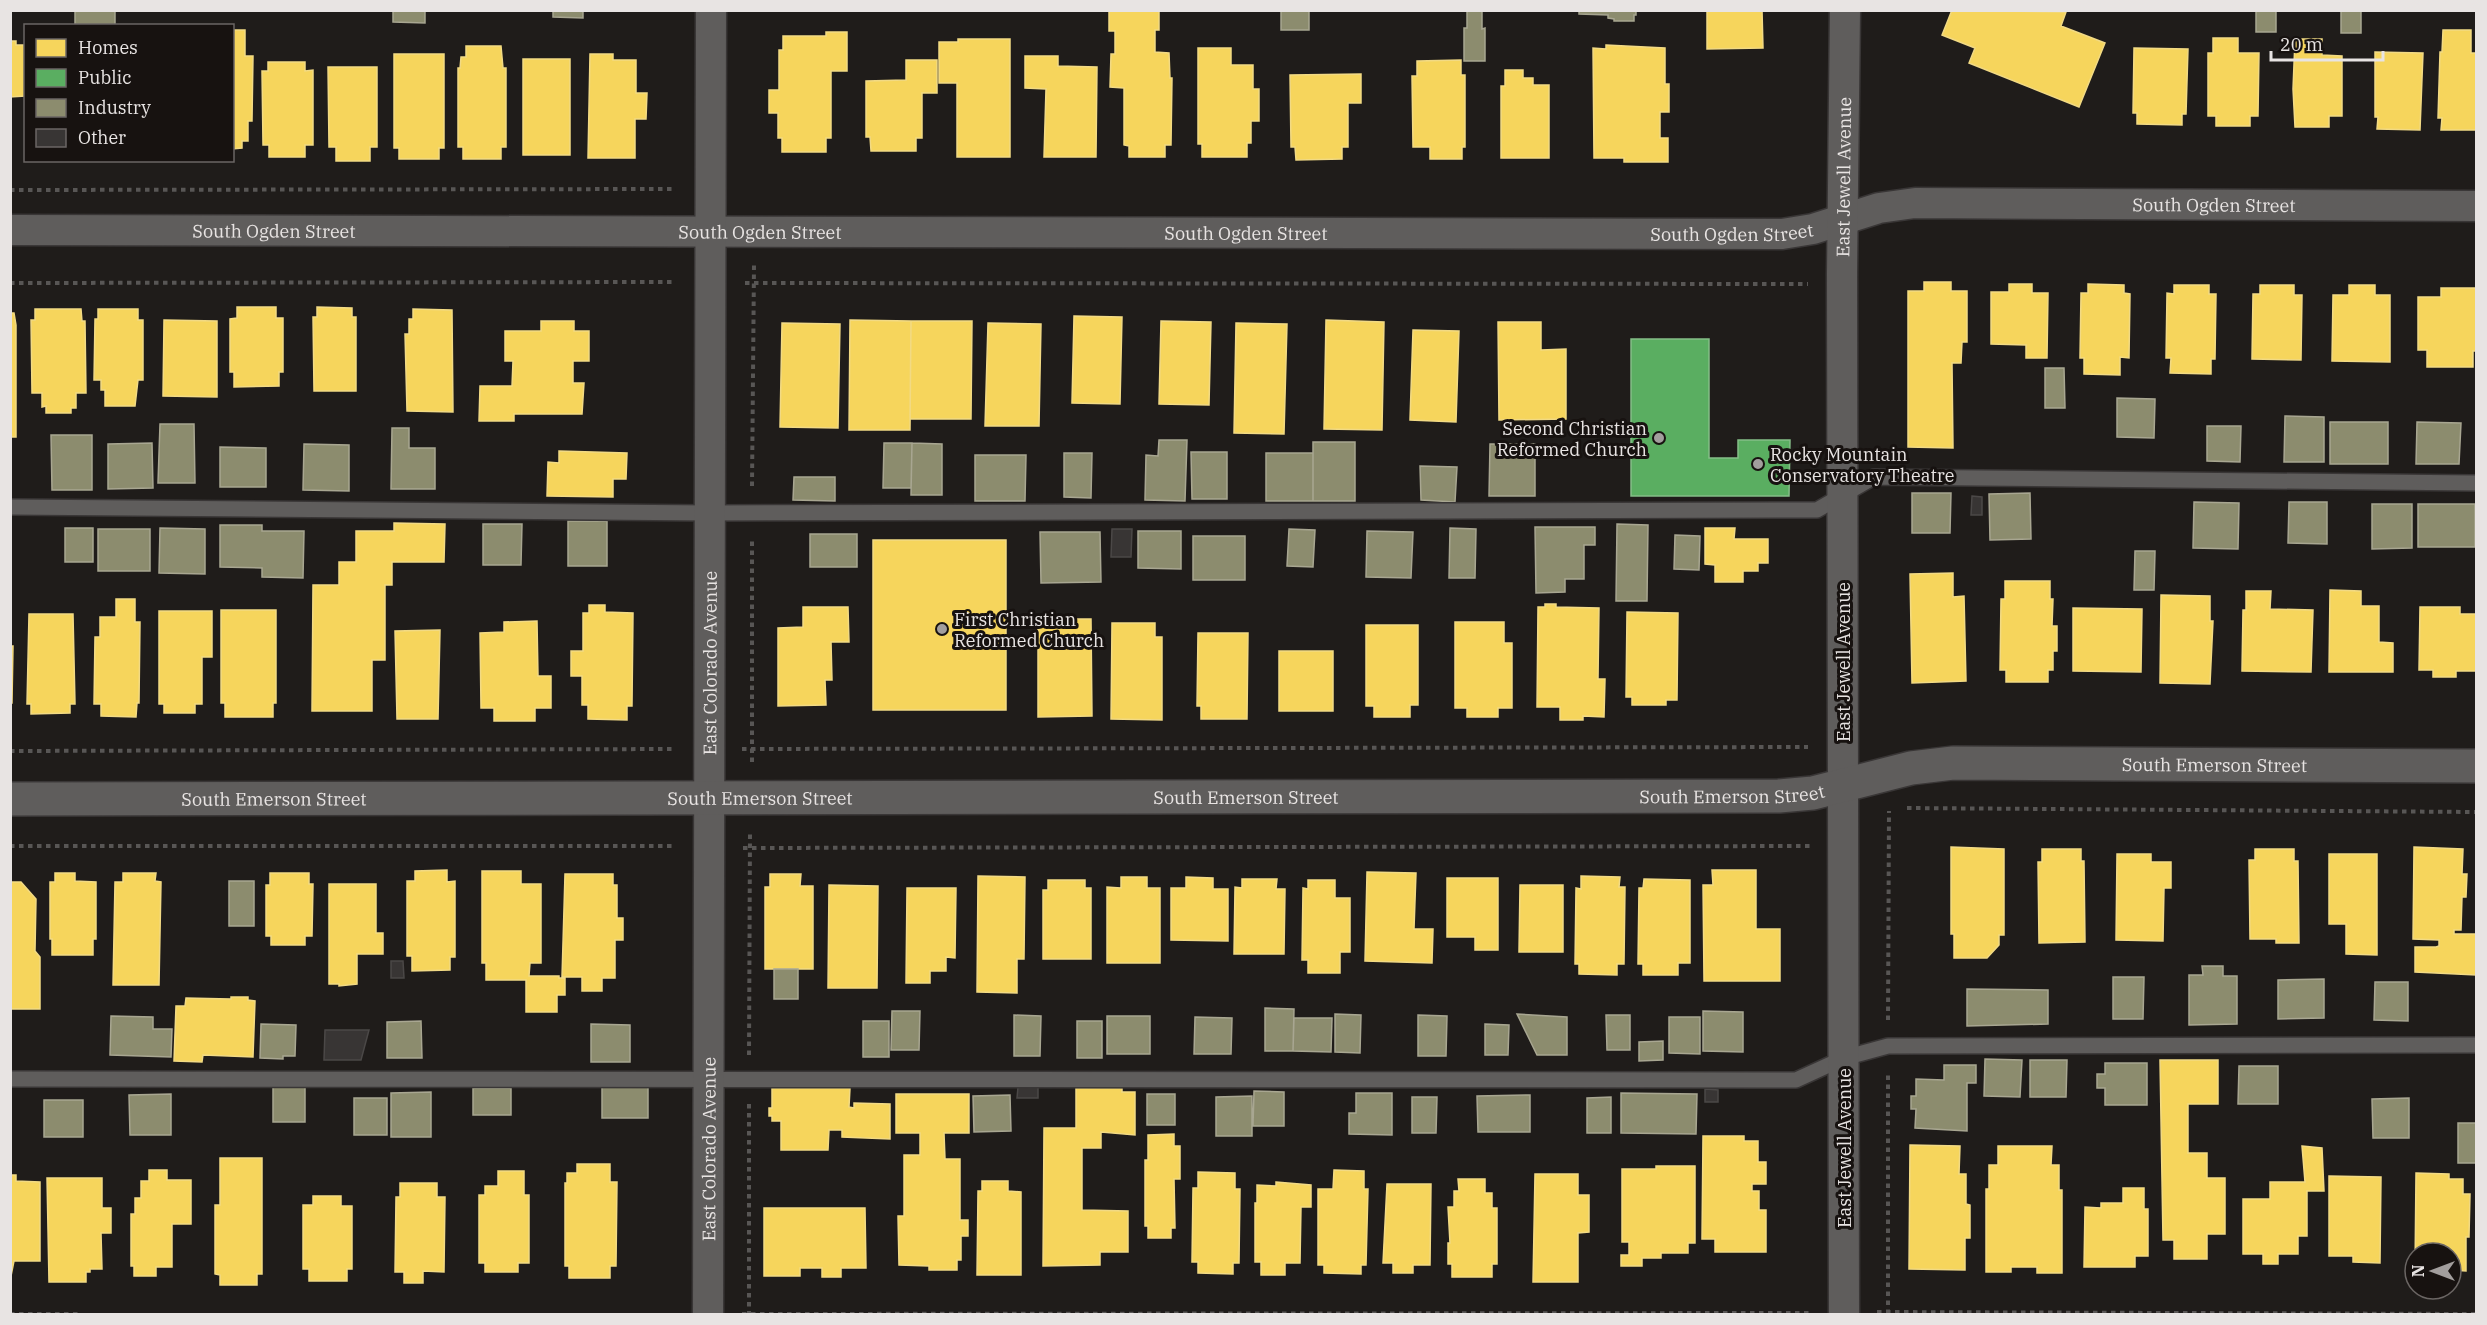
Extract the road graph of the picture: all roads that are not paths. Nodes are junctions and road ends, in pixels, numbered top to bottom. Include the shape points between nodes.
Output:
1 (711, 10) edge
2 (1845, 10) edge
3 (2476, 206) edge
4 (1843, 220) junction
5 (10, 230) edge
6 (711, 233) junction
7 (2476, 483) edge
8 (1842, 495) junction
9 (10, 507) edge
10 (710, 513) junction
11 (2476, 766) edge
12 (1843, 785) junction
13 (709, 798) junction
14 (10, 799) edge
15 (2476, 1046) edge
16 (1844, 1058) junction
17 (10, 1079) edge
18 (709, 1079) junction
19 (708, 1314) edge
20 (1844, 1314) edge

1 - 6 street, East Colorado Avenue
2 - 4 street, East Jewell Avenue
3 - 4 street, South Ogden Street via 1914,203 1879,207
4 - 6 street, South Ogden Street via 1782,234
4 - 8 street, East Jewell Avenue
5 - 6 street, South Ogden Street
6 - 10 street, East Colorado Avenue
7 - 8 lane via 1874,477
8 - 10 lane via 1817,510
8 - 12 street, East Jewell Avenue
9 - 10 lane
10 - 13 street, East Colorado Avenue
11 - 12 street, South Emerson Street via 1953,763 1911,768
12 - 13 street, South Emerson Street via 1779,796
12 - 16 street, East Jewell Avenue
13 - 14 street, South Emerson Street
13 - 18 street, East Colorado Avenue
15 - 16 lane via 1888,1046
16 - 18 lane via 1796,1080
16 - 20 street, East Jewell Avenue
17 - 18 lane
18 - 19 street, East Colorado Avenue

